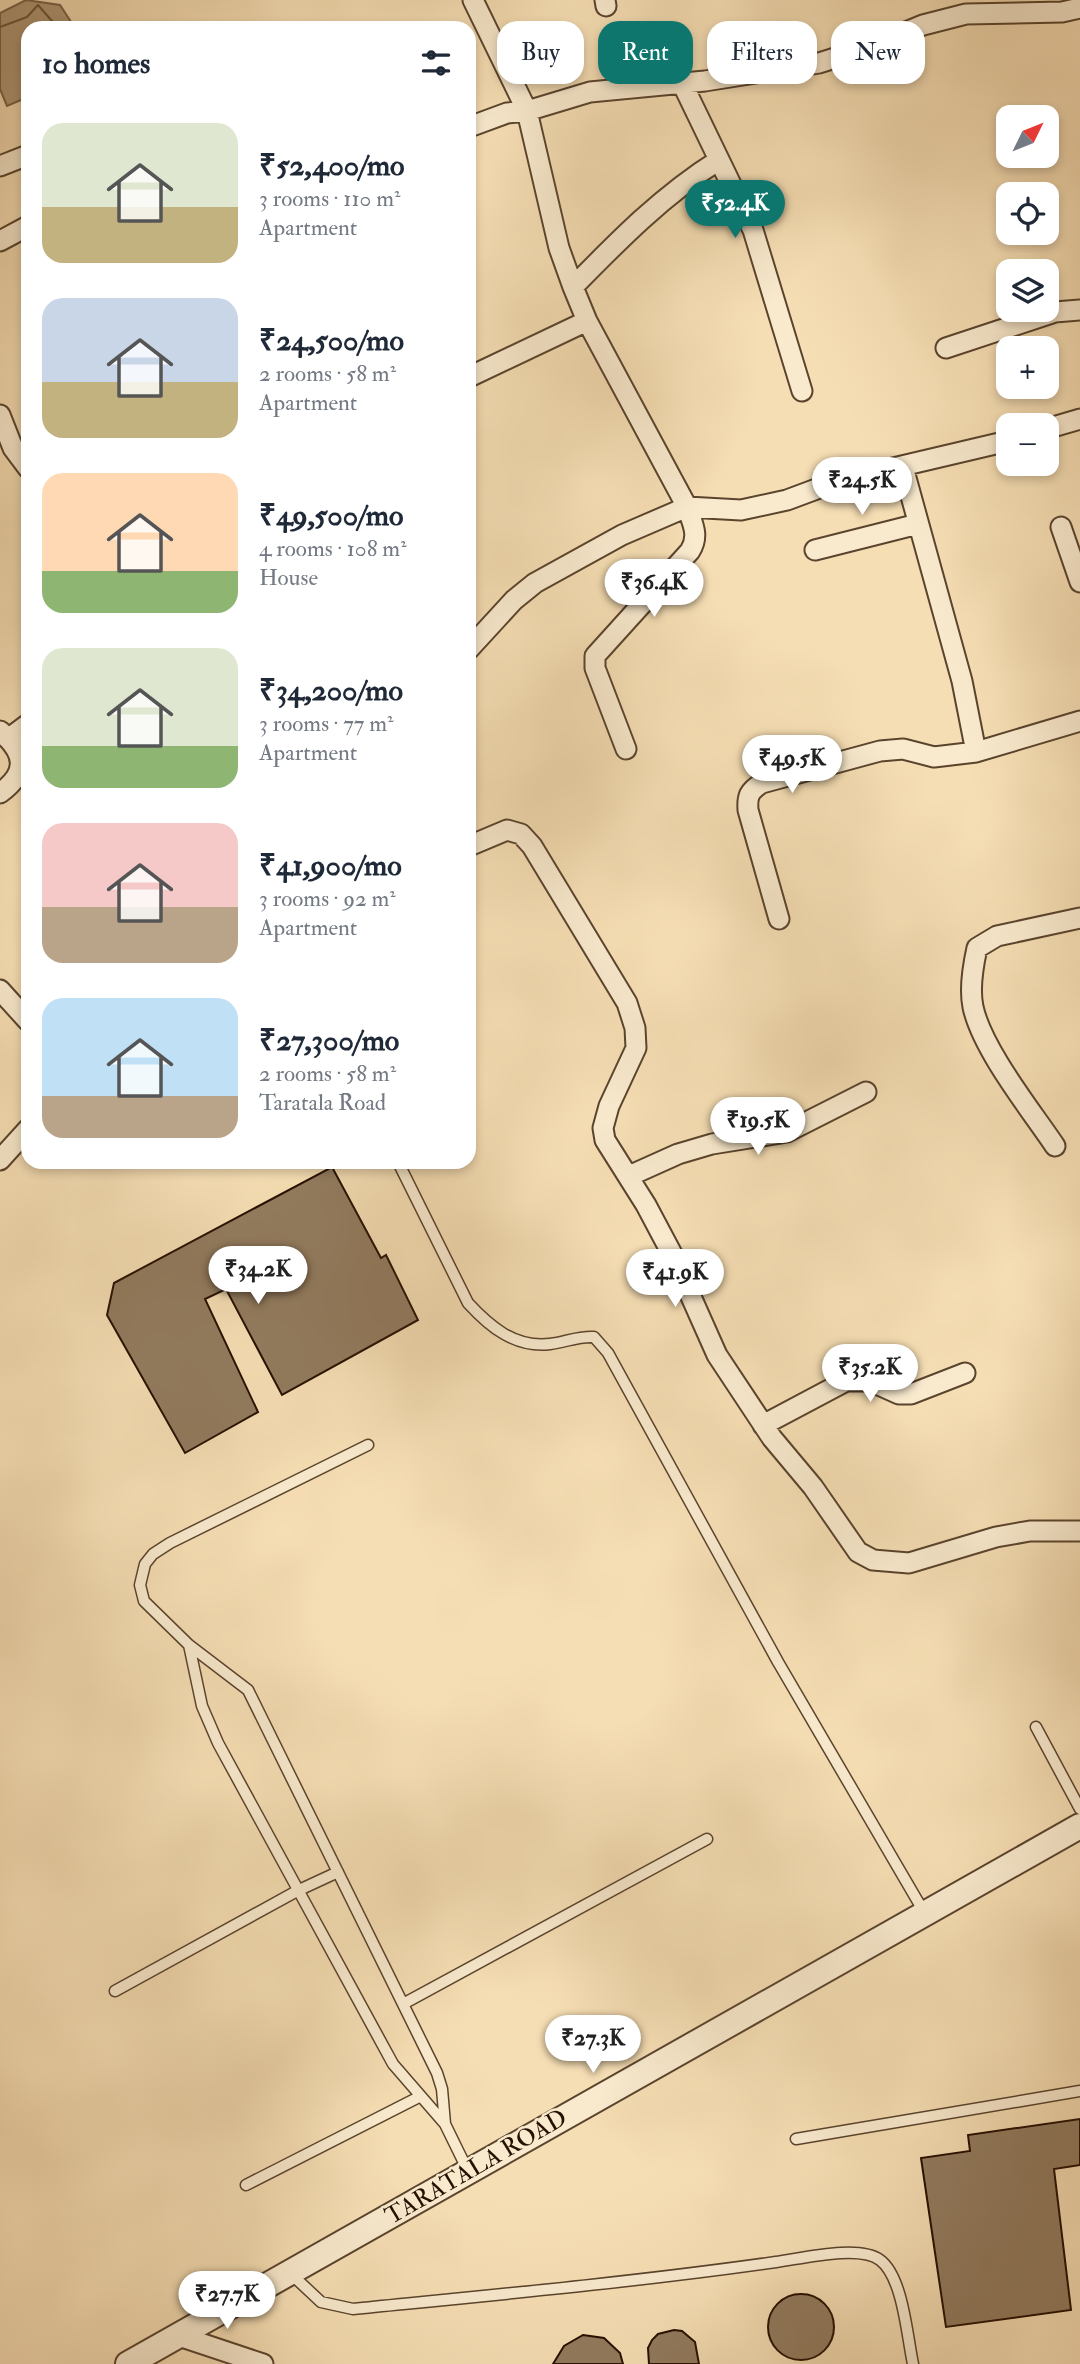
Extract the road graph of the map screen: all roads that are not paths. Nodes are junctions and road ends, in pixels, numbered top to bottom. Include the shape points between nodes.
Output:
1 (473, 0) edge
2 (1013, 7) edge
3 (1080, 8) edge
4 (693, 81) edge
5 (672, 84) edge
6 (682, 84) edge
7 (527, 111) junction
8 (476, 124) edge
9 (21, 158) edge
10 (719, 160) junction
11 (0, 166) edge
12 (21, 230) edge
13 (0, 241) edge
14 (573, 287) junction
15 (1080, 310) edge
16 (587, 321) junction
17 (946, 348) dead end
18 (476, 374) edge
19 (802, 391) dead end
20 (0, 415) edge
21 (1080, 419) edge
22 (1059, 425) edge
23 (996, 444) edge
24 (21, 459) edge
25 (902, 467) junction
26 (687, 507) junction
27 (918, 524) junction
28 (1061, 527) dead end
29 (815, 550) dead end
30 (1080, 582) edge
31 (476, 641) edge
32 (1080, 721) edge
33 (21, 727) edge
34 (4, 735) edge
35 (626, 749) dead end
36 (976, 752) junction
37 (21, 770) edge
38 (21, 783) edge
39 (0, 793) edge
40 (476, 843) edge
41 (1080, 918) edge
42 (779, 919) dead end
43 (0, 990) edge
44 (21, 1013) edge
45 (866, 1092) dead end
46 (21, 1137) edge
47 (1055, 1146) dead end
48 (0, 1160) edge
49 (401, 1169) edge
50 (629, 1176) junction
51 (965, 1373) dead end
52 (763, 1425) junction
53 (368, 1445) dead end
54 (1080, 1531) edge
55 (189, 1645) junction
56 (1036, 1727) dead end
57 (1080, 1809) edge
58 (1080, 1826) edge
59 (707, 1839) dead end
60 (338, 1872) junction
61 (297, 1891) junction
62 (925, 1913) junction
63 (115, 1991) dead end
64 (403, 2004) junction
65 (1080, 2091) edge
66 (419, 2097) junction
67 (445, 2124) junction
68 (796, 2139) dead end
69 (468, 2172) junction
70 (246, 2185) dead end
71 (289, 2273) junction
72 (178, 2336) junction
73 (128, 2364) edge
74 (263, 2364) edge
75 (913, 2364) edge

1 - 7 street
2 - 3 street
2 - 4 street via 923,25 819,63
5 - 7 street via 590,92
6 - 10 street
7 - 8 street
7 - 14 street via 559,248
9 - 11 street
10 - 14 street via 680,184 637,221
10 - 19 street via 753,230
12 - 13 street
14 - 16 street
15 - 17 street via 1055,312
16 - 18 street
16 - 26 street
20 - 24 street
21 - 22 street
23 - 25 street
25 - 26 street via 741,510
25 - 27 street
26 - 31 street via 622,535 535,583
26 - 35 street via 696,541 691,551 595,656 595,668
27 - 29 street
27 - 36 street via 962,681
28 - 30 street
32 - 36 street
33 - 34 street
34 - 37 street via 20,756
36 - 42 street via 934,757 904,749 880,751 752,789 748,810
38 - 39 street
40 - 50 street via 507,830 526,838 627,1003 636,1048 608,1106 603,1128 605,1140
41 - 47 street via 985,941 977,948 974,962 973,1007 980,1025
43 - 44 street
45 - 50 street via 787,1132 678,1154
46 - 48 street
49 - 62 lane via 468,1303 483,1320 504,1335 527,1343 594,1337 608,1353 778,1662
50 - 52 street via 672,1254 717,1355
51 - 52 street via 911,1394 898,1394 870,1381 846,1381
52 - 54 street via 858,1552 873,1560 909,1563 996,1537 1030,1531
53 - 55 lane via 153,1554 141,1574 144,1601
55 - 60 lane via 248,1690
55 - 61 lane via 202,1706 218,1743
56 - 57 lane
58 - 62 street, TARATALA ROAD
59 - 64 lane
60 - 61 lane
60 - 64 lane
61 - 63 lane
61 - 66 lane via 393,2064
62 - 69 street, TARATALA ROAD
64 - 67 lane via 437,2073
65 - 68 lane
66 - 67 lane
66 - 70 lane
67 - 69 lane
69 - 71 street, TARATALA ROAD
71 - 72 street, TARATALA ROAD
71 - 75 lane via 321,2302 353,2309 868,2254 880,2260 896,2281
72 - 73 street, TARATALA ROAD
72 - 74 street

